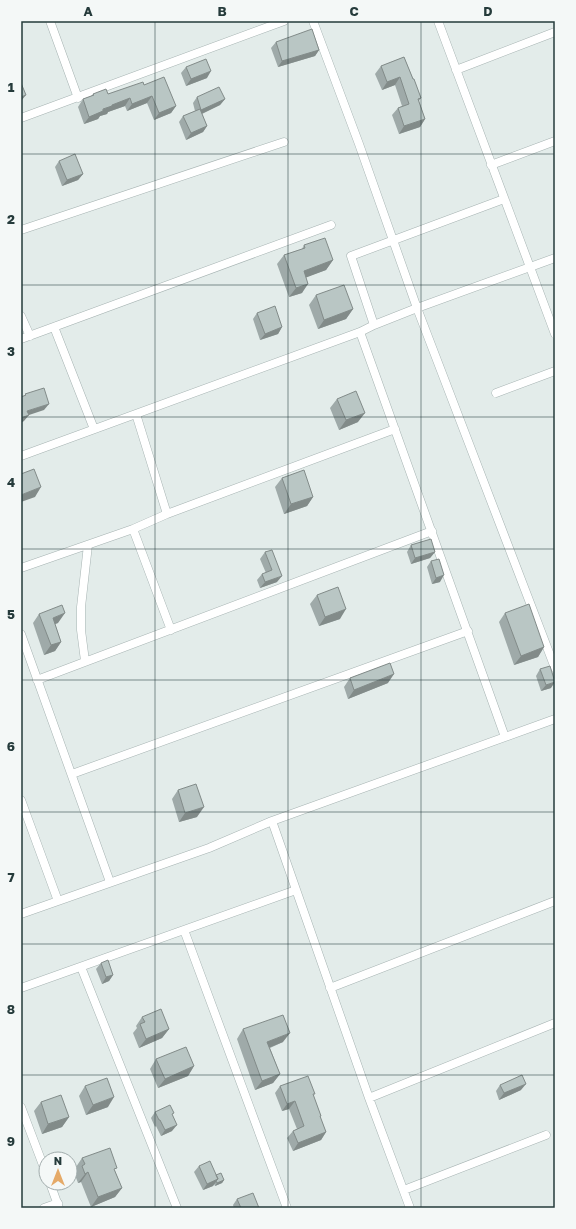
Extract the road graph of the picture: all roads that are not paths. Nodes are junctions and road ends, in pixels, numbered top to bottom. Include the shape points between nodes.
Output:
1 (50, 21) edge
2 (284, 21) edge
3 (312, 21) edge
4 (438, 21) edge
5 (555, 32) edge
6 (456, 70) junction
7 (78, 98) junction
8 (21, 118) edge
9 (555, 141) edge
10 (284, 142) dead end
11 (492, 165) junction
12 (504, 199) junction
13 (332, 225) dead end
14 (21, 230) edge
15 (392, 240) junction
16 (555, 258) edge
17 (530, 267) junction
18 (417, 308) junction
19 (21, 316) edge
20 (374, 325) junction
21 (54, 327) junction
22 (360, 332) junction
23 (555, 334) edge
24 (30, 336) junction
25 (21, 339) edge
26 (555, 370) edge
27 (496, 393) dead end
28 (136, 414) junction
29 (94, 429) junction
30 (395, 429) junction
31 (21, 456) edge
32 (167, 514) junction
33 (133, 529) junction
34 (432, 531) junction
35 (88, 545) junction
36 (21, 568) edge
37 (171, 630) junction
38 (468, 631) junction
39 (21, 634) edge
40 (85, 661) junction
41 (555, 668) edge
42 (38, 680) junction
43 (555, 719) edge
44 (505, 737) junction
45 (72, 774) junction
46 (21, 800) edge
47 (272, 821) junction
48 (110, 882) junction
49 (296, 890) junction
50 (58, 901) junction
51 (555, 901) edge
52 (21, 914) edge
53 (184, 930) junction
54 (81, 967) junction
55 (21, 988) edge
56 (330, 988) junction
57 (555, 1023) edge
58 (369, 1098) junction
59 (21, 1107) edge
60 (546, 1135) dead end
61 (38, 1151) edge
62 (404, 1190) junction
63 (53, 1191) edge
64 (59, 1206) edge
65 (44, 1208) edge
66 (177, 1208) edge
67 (287, 1208) edge
68 (410, 1208) edge

1 - 7 street
2 - 7 street
3 - 15 street
4 - 6 street
5 - 6 street
6 - 11 street
7 - 8 street
9 - 11 street
10 - 14 street
11 - 12 street
12 - 15 street
12 - 17 street
13 - 21 street
15 - 18 street
15 - 20 street via 352,256
16 - 17 street
17 - 18 street
17 - 23 street
18 - 20 street
18 - 41 street
19 - 24 street
20 - 22 street
21 - 24 street
21 - 29 street
22 - 28 street
22 - 30 street
24 - 25 street
26 - 27 street
28 - 29 street
28 - 32 street
29 - 31 street
30 - 32 street
30 - 34 street
32 - 33 street
33 - 35 street
33 - 37 street
34 - 37 street
34 - 38 street
35 - 36 street
35 - 40 street via 81,607
37 - 40 street
38 - 44 street
38 - 45 street
39 - 42 street
40 - 42 street
42 - 45 street
43 - 44 street
44 - 47 street
45 - 48 street
46 - 50 street
47 - 48 street via 209,848
47 - 49 street
48 - 50 street
49 - 53 street
49 - 56 street
50 - 52 street
51 - 56 street
53 - 54 street
53 - 67 street
54 - 55 street
54 - 66 street
56 - 58 street
57 - 58 street
58 - 62 street
59 - 61 street
60 - 62 street
62 - 68 street
63 - 64 street
64 - 65 street

